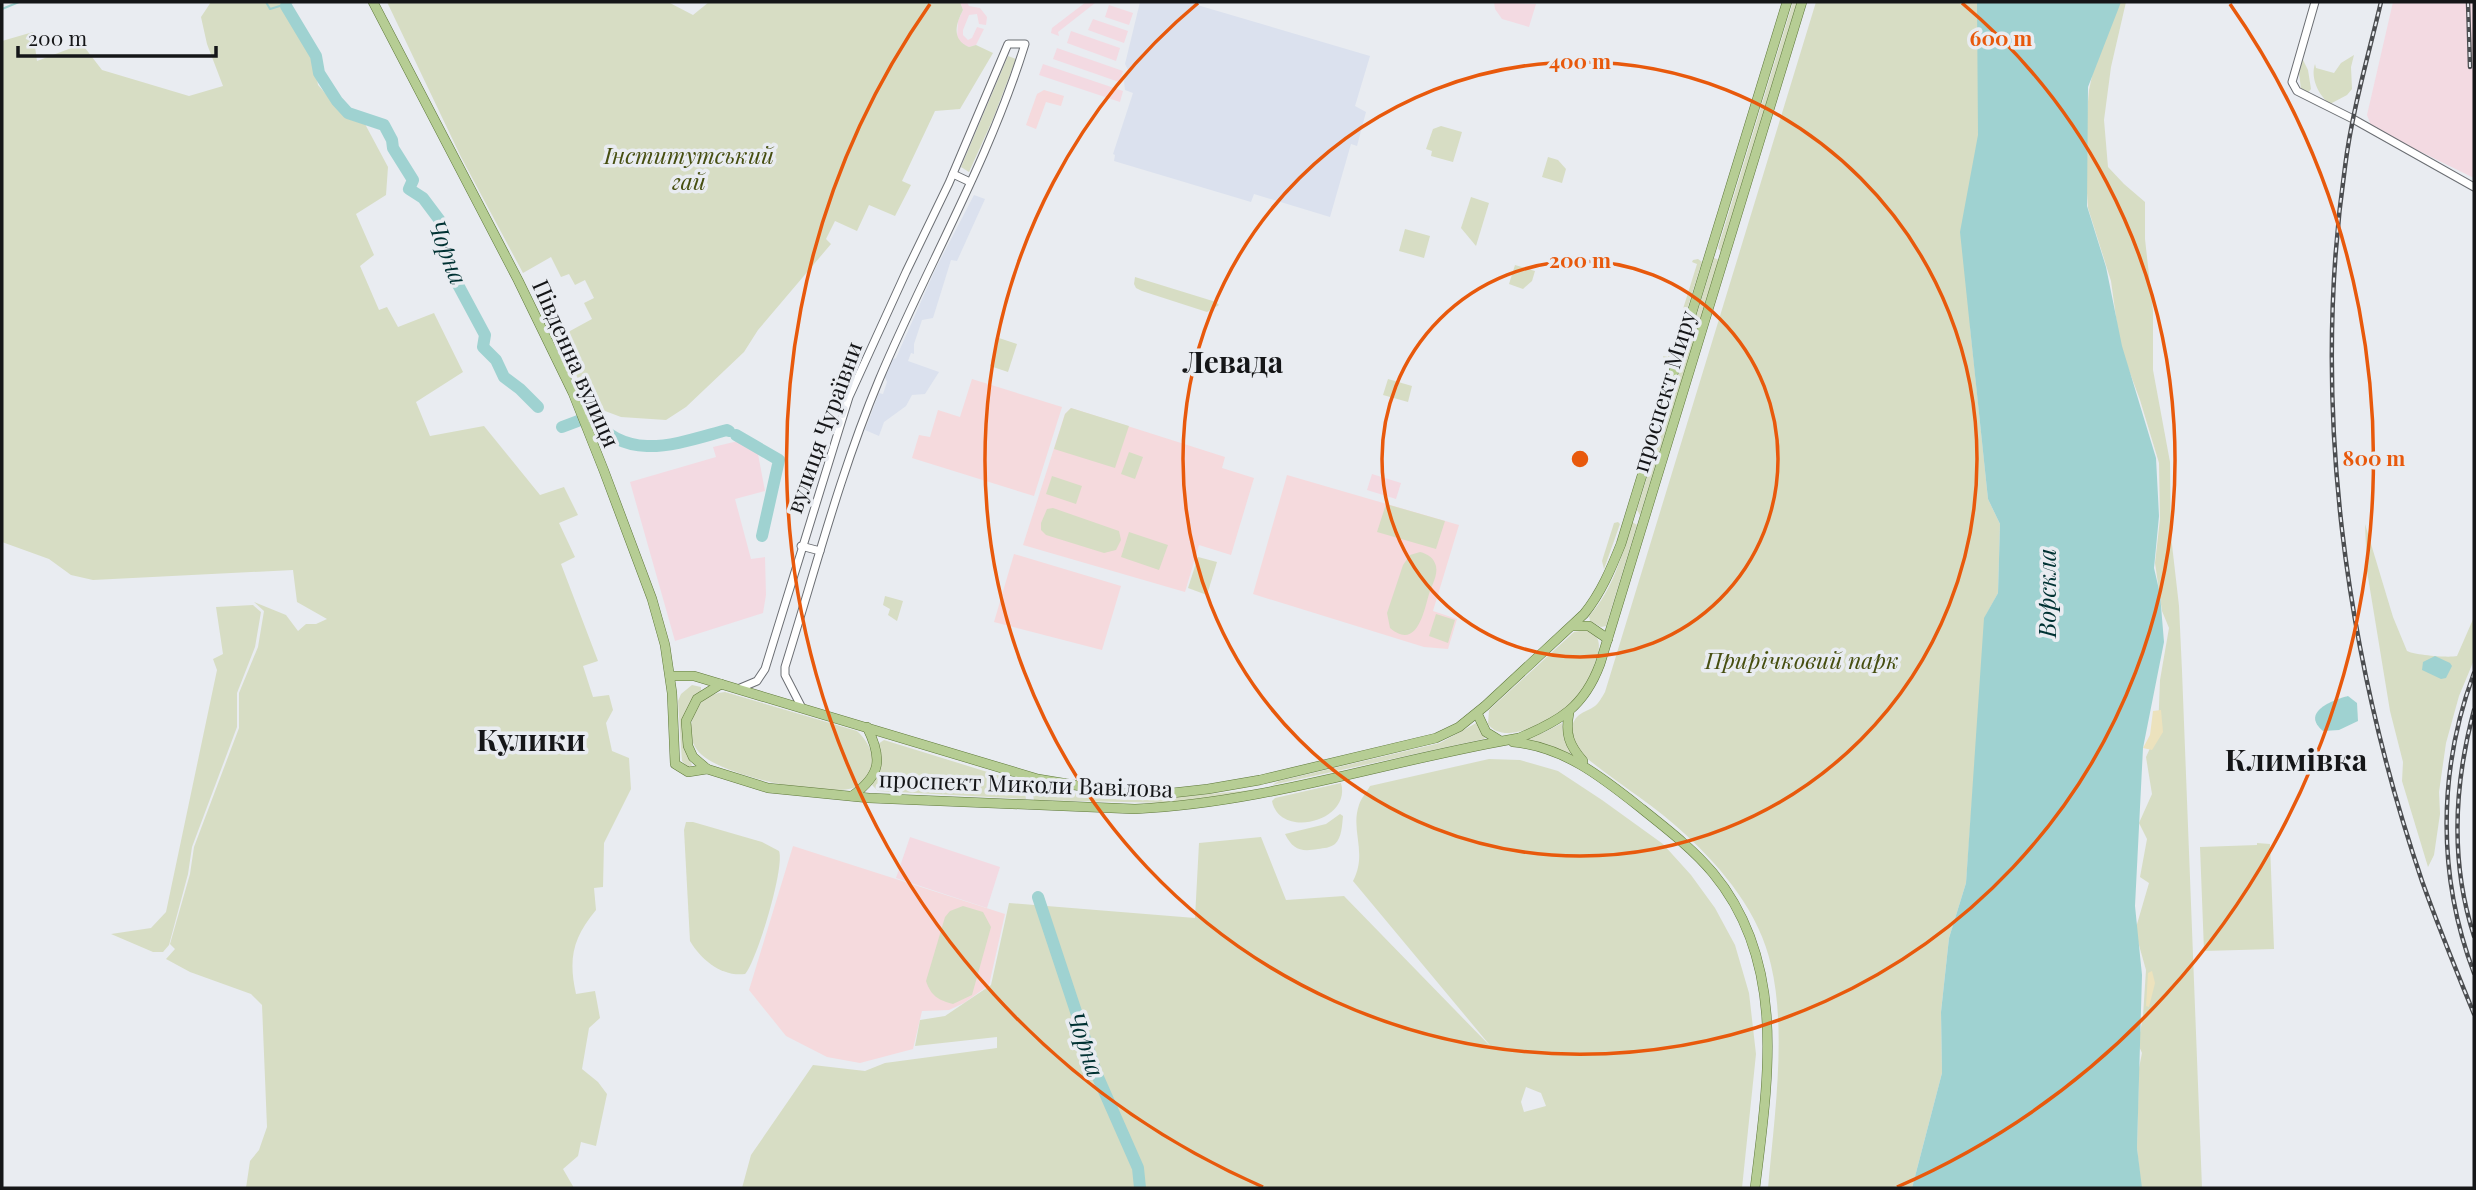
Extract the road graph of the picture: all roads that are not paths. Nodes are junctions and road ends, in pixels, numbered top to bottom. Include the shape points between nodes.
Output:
1 (373, 2) edge
2 (1787, 2) edge
3 (1802, 2) edge
4 (2315, 2) edge
5 (953, 174) junction
6 (970, 182) junction
7 (2474, 187) edge
8 (1710, 253) junction
9 (1724, 258) junction
10 (1630, 516) junction
11 (1644, 521) junction
12 (802, 546) junction
13 (820, 551) junction
14 (1572, 626) junction
15 (1608, 639) junction
16 (670, 676) junction
17 (722, 684) junction
18 (738, 689) junction
19 (802, 708) junction
20 (1477, 713) junction
21 (1569, 713) junction
22 (867, 727) junction
23 (1501, 741) junction
24 (676, 764) joint
25 (1586, 765) junction
26 (707, 769) junction
27 (1260, 780) junction
28 (1263, 795) junction
29 (852, 796) junction
30 (1755, 1188) edge

1 - 16 main road, Південна вулиця via 573,393 652,599
2 - 8 main road, проспект Миру
3 - 9 main road, проспект Миру
4 - 7 street via 2292,82 2297,91
5 - 6 street
5 - 6 street, вулиця Чураївни via 1009,44 1025,44
5 - 12 street, вулиця Чураївни via 849,397
6 - 13 street, вулиця Чураївни via 878,381
8 - 9 main road
8 - 10 main road, проспект Миру
9 - 11 main road, проспект Миру
10 - 11 main road
10 - 14 main road, проспект Миру via 1599,593
11 - 15 main road, проспект Миру
12 - 13 street
12 - 18 street, вулиця Чураївни via 763,674
13 - 19 street, вулиця Чураївни via 785,667
14 - 15 main road via 1589,626
14 - 20 main road, проспект Миру
15 - 21 main road, проспект Миру via 1592,683
16 - 17 main road, проспект Миколи Вавілова via 694,676
16 - 24 main road, Південна вулиця
17 - 18 main road, проспект Миколи Вавілова
17 - 26 main road via 697,699 686,721 688,746
18 - 19 main road, проспект Миколи Вавілова
19 - 22 main road, проспект Миколи Вавілова
20 - 23 main road via 1486,732
20 - 27 main road, проспект Миколи Вавілова via 1436,737
21 - 23 main road, проспект Миру via 1519,738
21 - 25 main road via 1567,737
22 - 27 main road, проспект Миколи Вавілова via 1038,779 1098,791 1163,794
22 - 29 main road via 875,743 877,765 867,785
23 - 25 main road via 1545,748
23 - 28 main road, проспект Миколи Вавілова
24 - 26 main road, проспект Миколи Вавілова via 688,772
25 - 30 main road via 1712,872 1751,940 1768,1024 1767,1082
26 - 29 main road, проспект Миколи Вавілова via 768,788
27 - 28 main road
28 - 29 main road, проспект Миколи Вавілова via 1135,809

